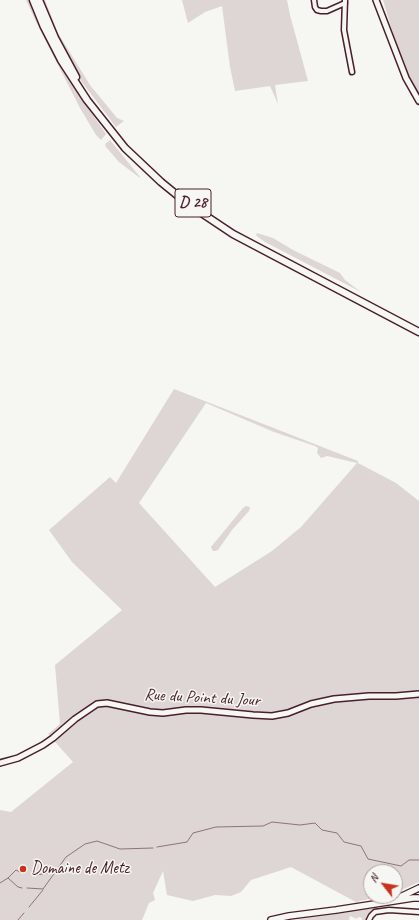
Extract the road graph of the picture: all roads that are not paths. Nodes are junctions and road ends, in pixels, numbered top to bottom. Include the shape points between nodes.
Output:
1 (33, 0) edge
2 (39, 0) edge
3 (314, 0) edge
4 (376, 0) edge
5 (345, 2) edge
6 (352, 72) dead end
7 (419, 101) edge
8 (419, 328) edge
9 (419, 332) edge
10 (419, 694) edge
11 (0, 763) edge
12 (419, 888) edge
13 (419, 894) edge
14 (403, 895) edge
15 (419, 898) edge
16 (403, 900) edge
17 (374, 904) edge
18 (386, 904) edge
19 (387, 904) edge
20 (385, 911) junction
21 (380, 912) junction
22 (419, 912) edge
23 (271, 920) edge
24 (369, 920) edge

1 - 9 main road, D 28 via 58,54 80,90 111,131 154,176 188,204 233,234
2 - 8 main road, D 28 via 62,52 93,102 121,138 165,181 200,208 232,228
3 - 5 street via 315,7 320,11 327,11
4 - 7 street via 408,82
5 - 6 street via 344,30
10 - 11 street, Rue du Point du Jour via 334,699 272,716 201,710 163,713 107,703 97,704 42,746 18,758
12 - 13 main road
12 - 14 main road
15 - 16 main road
17 - 23 main road
18 - 21 street
19 - 20 street
20 - 21 street
20 - 22 street
21 - 24 street via 375,912

